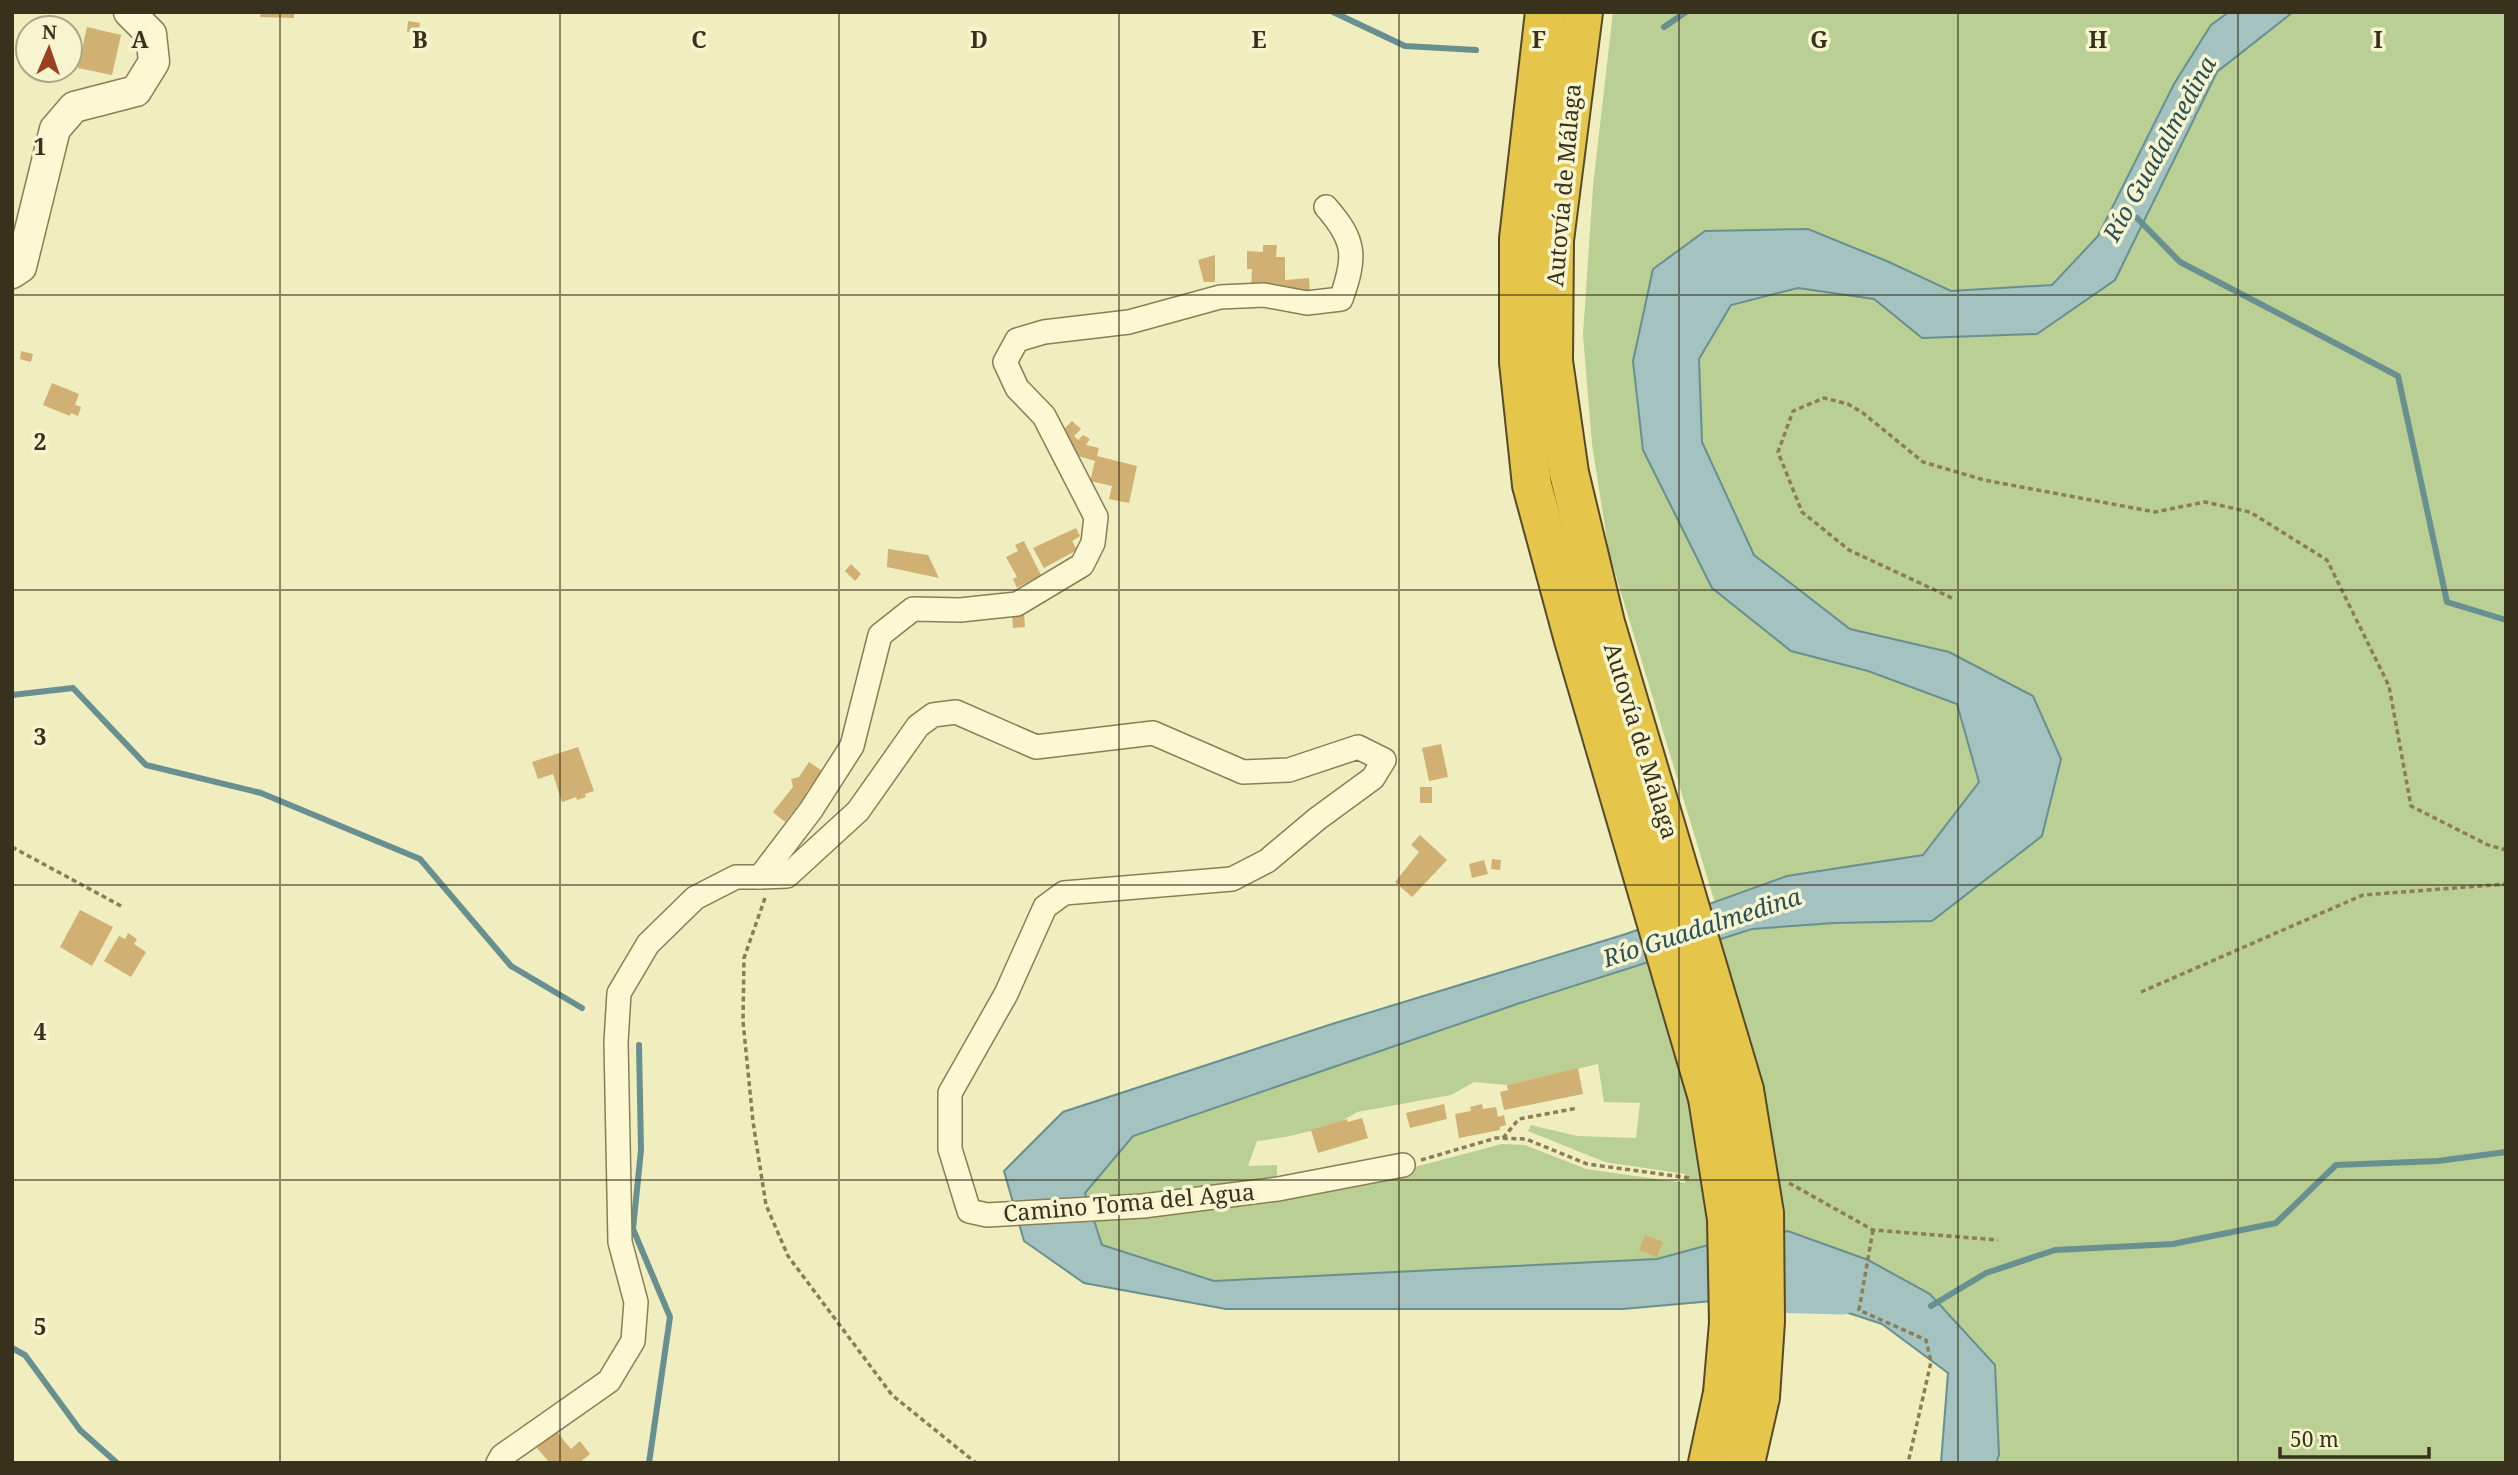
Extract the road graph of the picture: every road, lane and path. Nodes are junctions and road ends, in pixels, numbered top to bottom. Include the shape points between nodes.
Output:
1 (129, 12) edge
2 (1545, 12) edge
3 (1583, 12) edge
4 (1326, 207) dead end
5 (12, 273) edge
6 (1952, 598) dead end
7 (12, 847) edge
8 (2506, 850) edge
9 (760, 877) junction
10 (2506, 884) edge
11 (121, 906) dead end
12 (2141, 992) dead end
13 (1703, 1012) junction
14 (1726, 1094) junction
15 (1578, 1108) dead end
16 (1403, 1166) joint
17 (1998, 1240) dead end
18 (498, 1463) edge
19 (976, 1463) edge
20 (1707, 1463) edge
21 (1745, 1463) edge
22 (1908, 1463) edge

1 - 5 street via 151,34 154,62 135,91 74,107 55,129 21,267
2 - 13 highway, Autovía de Málaga via 1519,239 1518,362 1532,485 1636,853
3 - 13 highway, Autovía de Málaga via 1554,240 1553,361 1569,473 1605,623 1672,843
4 - 9 street via 1350,239 1351,272 1342,299 1307,303 1264,295 1220,297 1129,322 1044,332 1017,340 1005,362 1017,388 1044,416 1096,517 1093,543 1082,565 1017,604 913,609 880,635 852,747
6 - 8 path via 1849,550 1802,512 1778,452 1793,411 1824,398 1848,404 1923,463 1984,481 2155,512 2205,502 2250,512 2327,560 2389,686 2411,806
7 - 11 path
9 - 16 street, Camino Toma del Agua via 787,877 858,811 918,726 933,715 956,712 1037,747 1153,733 1243,772 1289,770 1358,747 1384,760 1373,778 1266,861 1232,879 1064,893 1045,907 1006,994 950,1093 950,1149 969,1210 987,1215 1143,1206 1278,1189
9 - 18 street via 736,877 695,898 648,944 619,993 620,1242 636,1302 633,1341 609,1381
9 - 19 path via 767,894 744,958 743,1021 766,1205 788,1256 892,1395
10 - 12 path via 2363,895
13 - 14 highway, Autovía de Málaga
14 - 20 highway, Autovía de Málaga, bridge via 1729,1323 1723,1393
14 - 21 highway, Autovía de Málaga, bridge via 1763,1213 1765,1321 1760,1397
15 - 16 path via 1519,1119 1503,1138
17 - 22 path via 1873,1230 1859,1310 1926,1340 1931,1362

